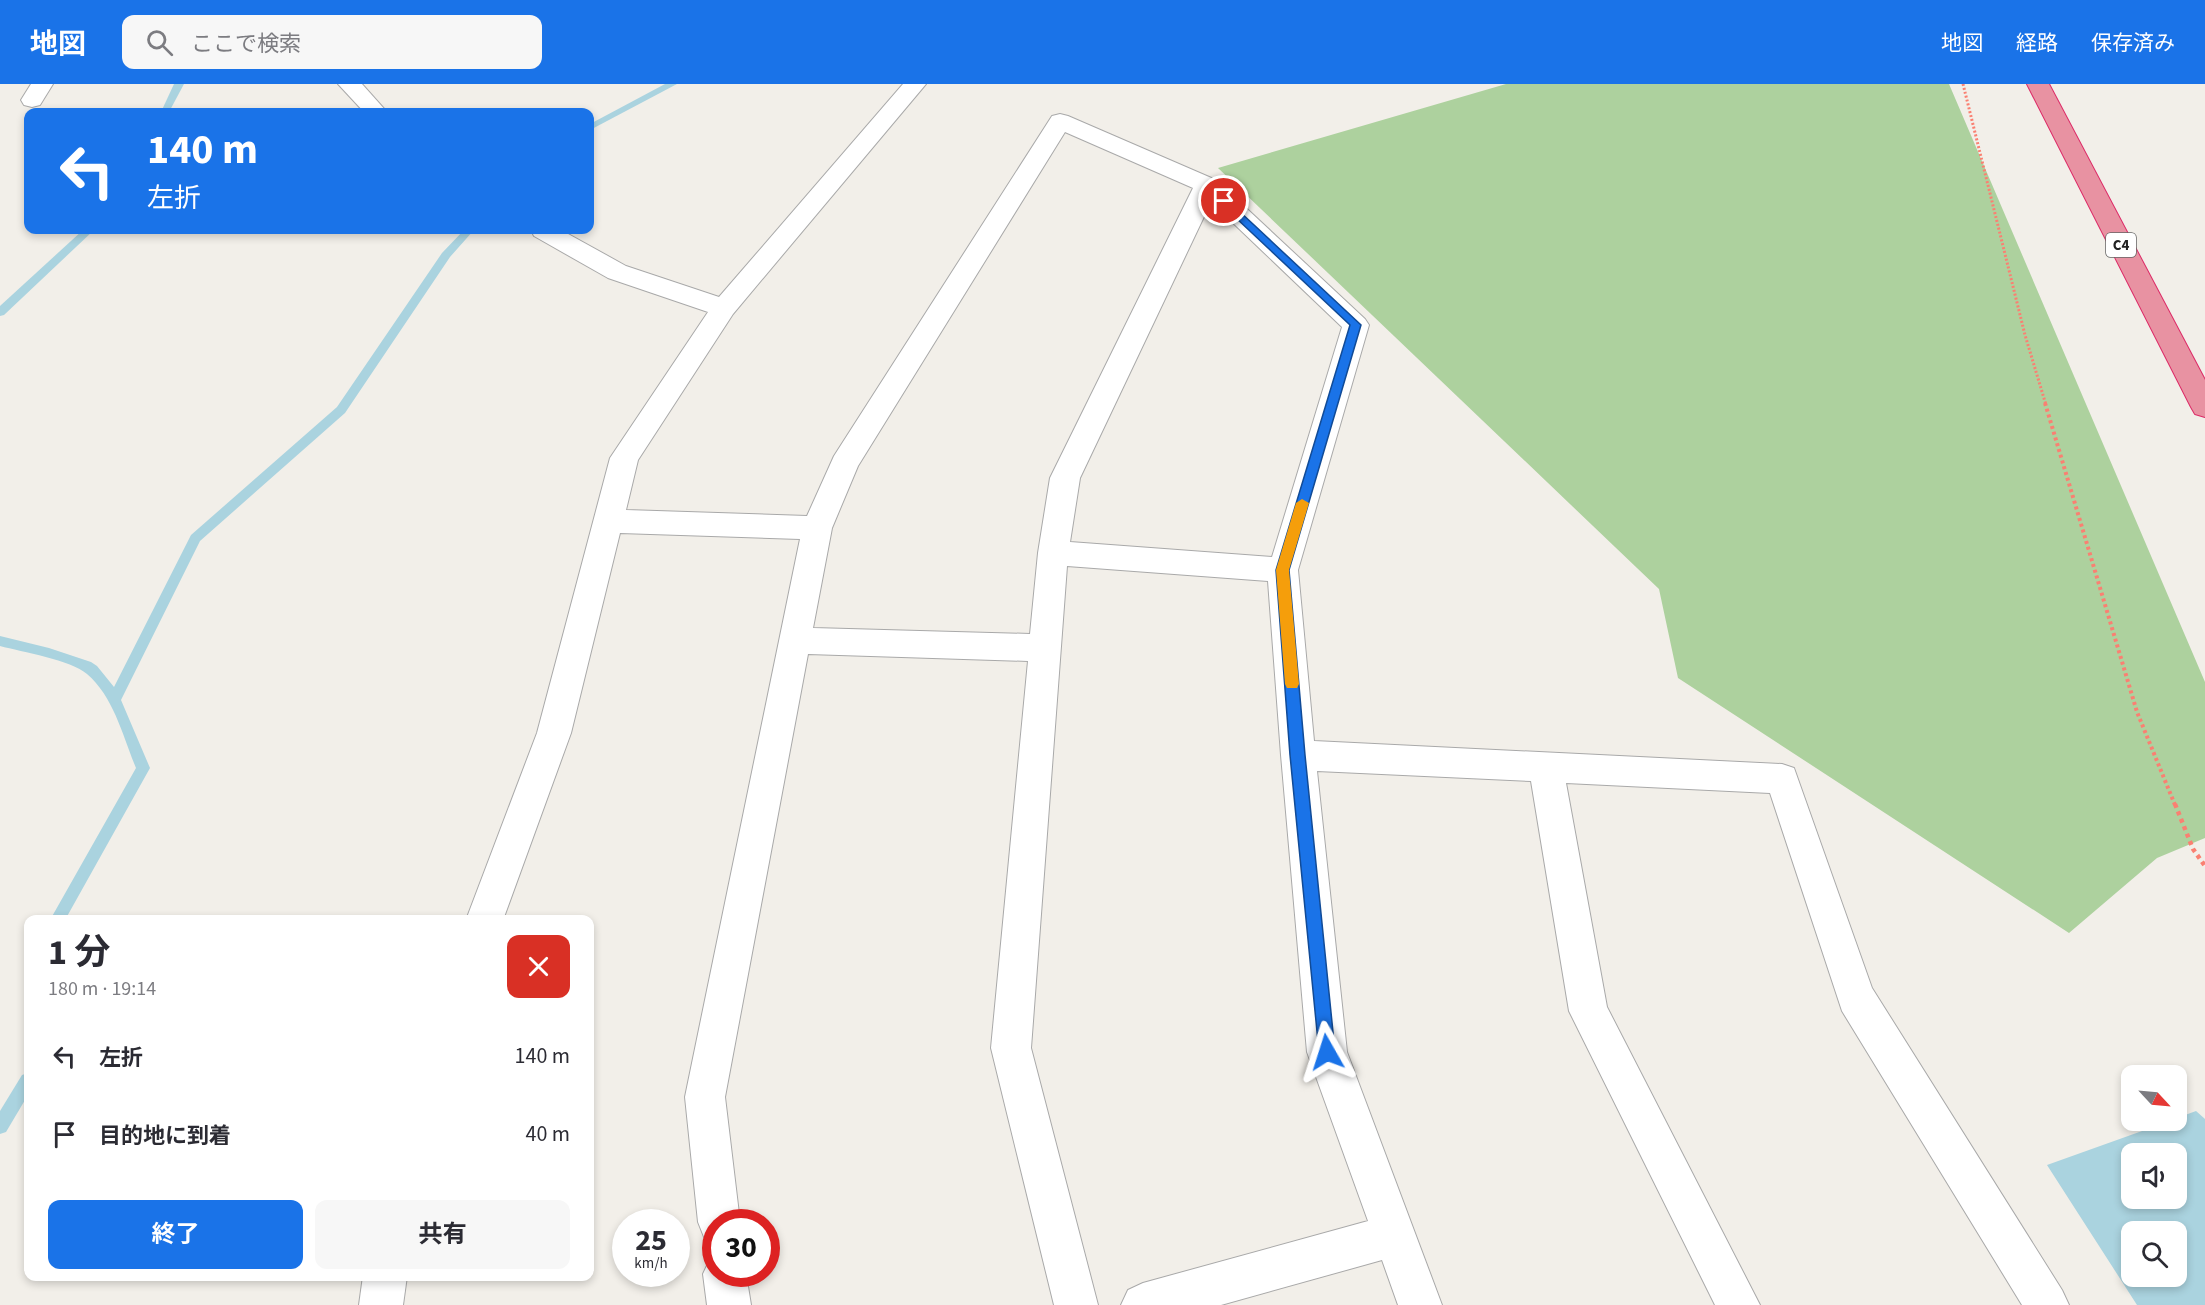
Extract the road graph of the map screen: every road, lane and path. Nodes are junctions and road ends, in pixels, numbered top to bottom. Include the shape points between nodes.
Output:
1 (349, 84) edge
2 (915, 84) edge
3 (1963, 84) edge
4 (2038, 84) edge
5 (372, 108) edge
6 (1207, 185) junction
7 (550, 234) edge
8 (724, 308) junction
9 (2205, 407) edge
10 (607, 521) junction
11 (817, 528) junction
12 (1053, 553) junction
13 (1283, 570) junction
14 (795, 641) junction
15 (1045, 648) junction
16 (1298, 755) junction
17 (1546, 768) junction
18 (2205, 866) edge
19 (486, 915) edge
20 (718, 1209) edge
21 (1394, 1235) junction
22 (384, 1281) edge
23 (727, 1287) edge
24 (381, 1305) edge
25 (729, 1305) edge
26 (1076, 1305) edge
27 (1143, 1305) edge
28 (1420, 1305) edge
29 (1738, 1305) edge
30 (2047, 1305) edge

1 - 5 street
2 - 8 street
3 - 18 path via 2025,335 2137,712 2193,849
4 - 9 highway, C4
6 - 11 street via 1060,121 844,464
6 - 12 street via 1065,478
6 - 13 street via 1356,325
7 - 8 street via 617,272
8 - 10 street via 624,458
10 - 11 street
10 - 19 street via 554,733
11 - 14 street
12 - 13 street
12 - 15 street
13 - 16 street
14 - 15 street
14 - 20 street via 705,1096
15 - 26 street via 1011,1048
16 - 17 street
16 - 21 street via 1327,1052
17 - 29 street via 1588,1011
17 - 30 street via 1782,779 1856,998
21 - 27 street
21 - 28 street
22 - 24 street
23 - 25 street

